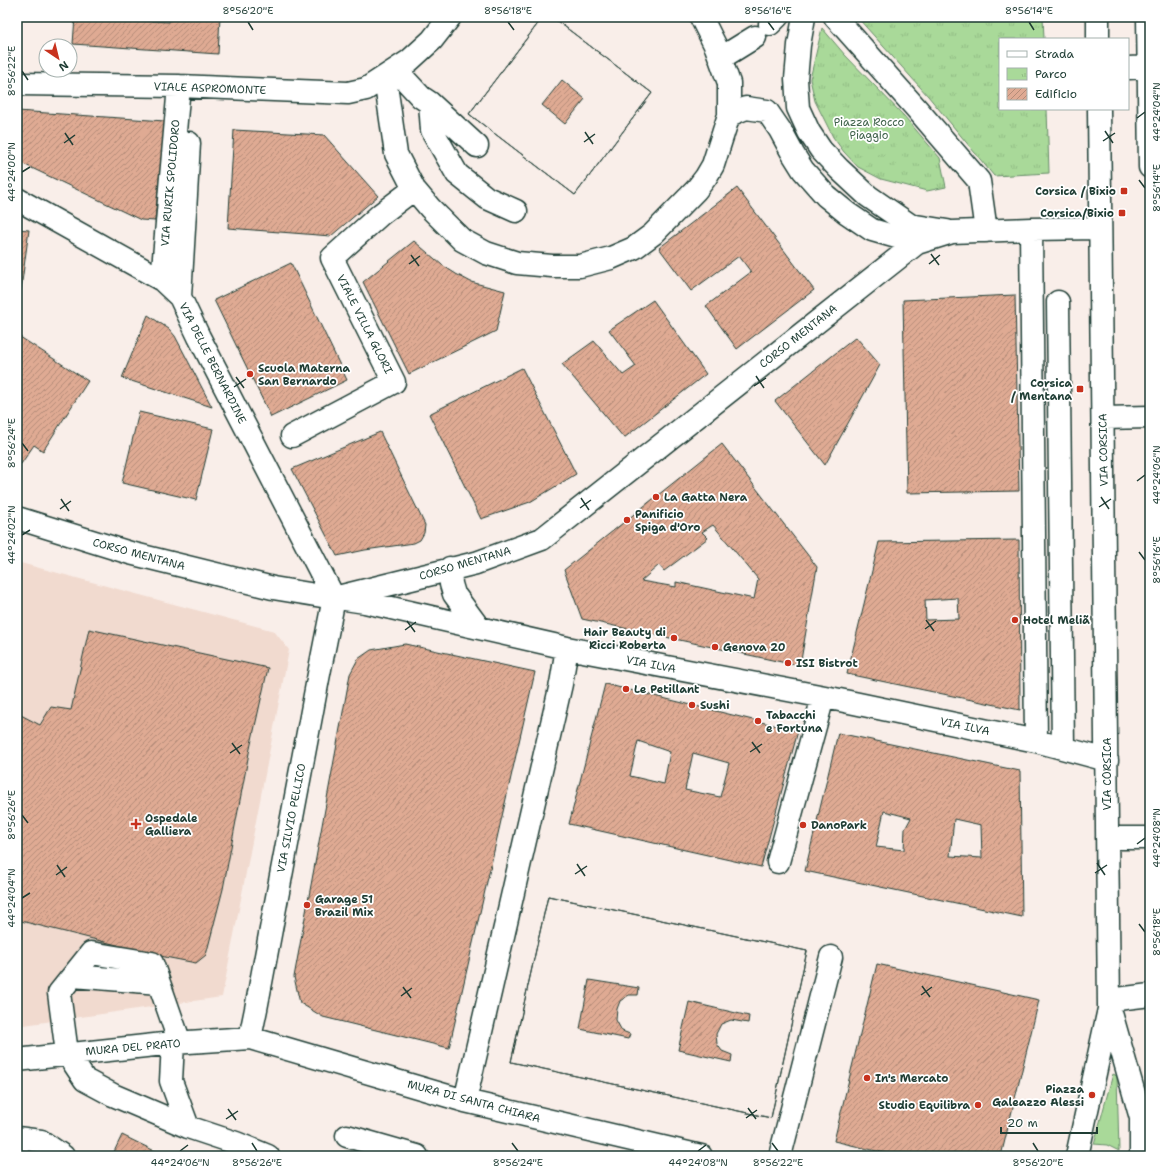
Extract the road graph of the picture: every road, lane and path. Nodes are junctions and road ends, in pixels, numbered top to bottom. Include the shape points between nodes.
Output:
1 (450, 17) edge
2 (700, 17) edge
3 (804, 17) edge
4 (836, 17) edge
5 (1098, 17) edge
6 (1148, 17) edge
7 (767, 26) edge
8 (1098, 38) edge
9 (720, 58) junction
10 (1142, 67) edge
11 (390, 74) junction
12 (17, 84) edge
13 (179, 86) junction
14 (430, 103) junction
15 (191, 110) dead end
16 (1099, 110) edge
17 (729, 115) junction
18 (477, 146) dead end
19 (1150, 167) edge
20 (414, 189) junction
21 (17, 199) edge
22 (516, 211) dead end
23 (1099, 228) junction
24 (1031, 229) junction
25 (986, 231) junction
26 (952, 232) junction
27 (916, 243) junction
28 (162, 280) junction
29 (180, 297) junction
30 (1058, 302) dead end
31 (1150, 417) edge
32 (1103, 418) junction
33 (292, 436) dead end
34 (17, 518) edge
35 (450, 568) junction
36 (334, 598) junction
37 (479, 628) junction
38 (567, 648) junction
39 (823, 697) junction
40 (1036, 741) junction
41 (1063, 748) junction
42 (1107, 760) junction
43 (1107, 838) junction
44 (1150, 838) edge
45 (778, 862) dead end
46 (831, 957) dead end
47 (1150, 995) edge
48 (1109, 1003) junction
49 (250, 1038) junction
50 (177, 1043) junction
51 (67, 1053) junction
52 (17, 1060) edge
53 (465, 1101) junction
54 (1146, 1112) edge
55 (188, 1127) junction
56 (347, 1136) dead end
57 (17, 1138) edge
58 (64, 1156) edge
59 (268, 1156) edge
60 (417, 1156) edge
61 (701, 1156) edge
62 (780, 1156) edge
63 (1077, 1156) edge
64 (1141, 1156) edge

1 - 11 street, VIALE ASPROMONTE via 432,40
2 - 9 street
3 - 26 street via 796,79 798,108 821,150 868,196 910,225
4 - 25 street via 979,181
5 - 8 street
6 - 10 street
7 - 9 street
9 - 17 street via 729,83
10 - 19 street
11 - 13 street, VIALE ASPROMONTE via 366,89 348,93
11 - 14 street
11 - 20 street via 396,154
12 - 13 street, VIALE ASPROMONTE
13 - 28 street, VIA RURIK SPOLIDORO
14 - 18 street
14 - 22 street via 432,130 457,174 487,198
15 - 29 street, VIA RURIK SPOLIDORO
16 - 23 street, VIA CORSICA
17 - 20 street via 713,165 678,210 634,248 611,258 580,266 517,263 486,253 462,240
17 - 27 street via 746,108 767,111 804,170 826,196 872,230
20 - 33 street, VIALE VILLA GLORI via 381,214 332,258 394,382
21 - 28 street, VIA DELLE BERNARDINE
23 - 24 street
23 - 32 street, VIA CORSICA
24 - 25 street
24 - 40 street
25 - 26 street
26 - 27 street
27 - 35 street, CORSO MENTANA via 542,540 476,563
28 - 29 street, VIA DELLE BERNARDINE
29 - 36 street, VIA DELLE BERNARDINE
30 - 41 street
31 - 32 street
32 - 42 street, VIA CORSICA
34 - 36 street, CORSO MENTANA via 130,553 273,588
35 - 36 street, CORSO MENTANA
35 - 37 street via 454,594
36 - 37 street, VIA ILVA via 364,602
36 - 49 street, VIA SILVIO PELLICO
37 - 38 street, VIA ILVA
38 - 39 street, VIA ILVA
38 - 53 street via 561,684
39 - 40 street, VIA ILVA
39 - 45 street
40 - 41 street, VIA ILVA
41 - 42 street, VIA ILVA
42 - 43 street, VIA CORSICA
43 - 44 street
43 - 48 street, VIA CORSICA
46 - 62 street
47 - 48 street
48 - 54 street
48 - 63 street
49 - 50 street, MURA DEL PRATO
49 - 53 street, MURA DI SANTA CHIARA
50 - 51 street, MURA DEL PRATO
50 - 51 street via 152,963 91,953 59,994
50 - 55 street via 171,1081
51 - 52 street, MURA DEL PRATO
51 - 55 street via 85,1080 113,1095
53 - 61 street, MURA DI SANTA CHIARA
54 - 64 street
55 - 59 street
56 - 60 street
57 - 58 street via 41,1142

